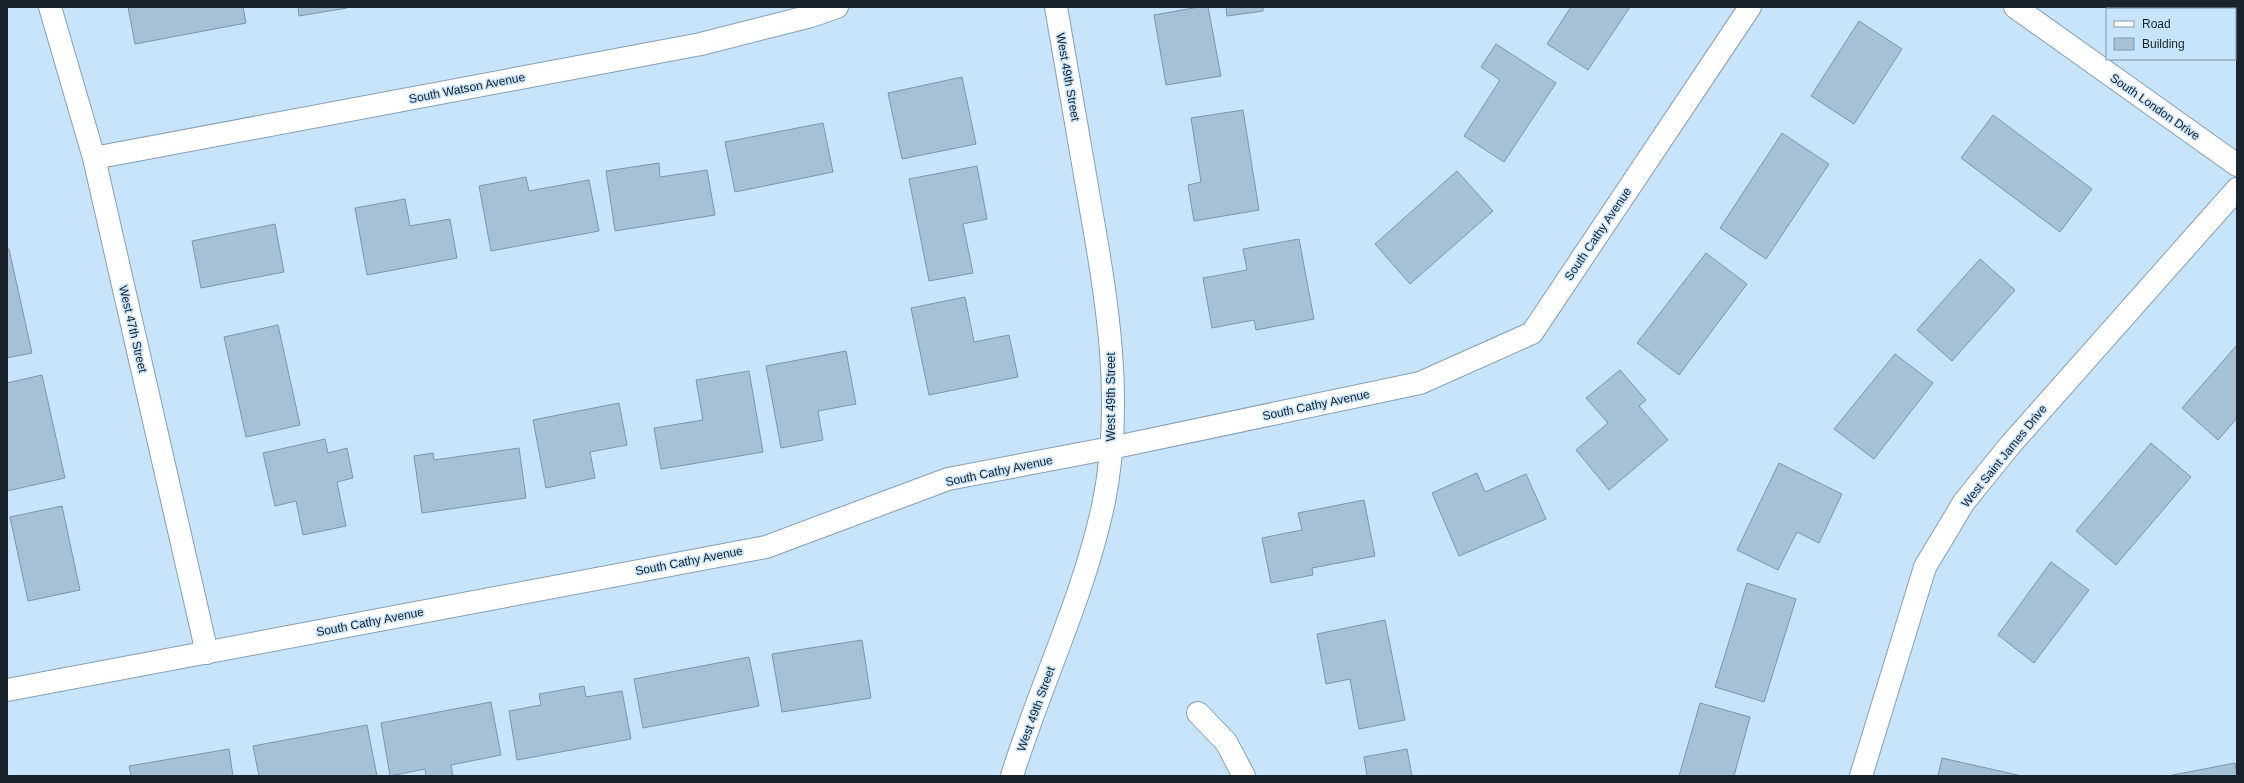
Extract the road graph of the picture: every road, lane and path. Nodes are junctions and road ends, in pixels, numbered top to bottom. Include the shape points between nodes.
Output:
1 (50, 7) edge
2 (837, 7) edge
3 (1056, 7) edge
4 (1750, 7) edge
5 (2015, 7) edge
6 (94, 158) junction
7 (2237, 165) edge
8 (2237, 189) edge
9 (1111, 448) junction
10 (207, 653) junction
11 (7, 690) edge
12 (1198, 713) dead end
13 (1012, 776) edge
14 (1244, 776) edge
15 (1861, 776) edge

1 - 6 street, West 47th Street
2 - 6 street, South Watson Avenue via 701,44
3 - 9 street, West 49th Street via 1109,311 1114,370
4 - 9 street, South Cathy Avenue via 1532,333 1420,383
5 - 7 street, South London Drive
6 - 10 street, West 47th Street
8 - 15 street, West Saint James Drive via 2011,444 1964,502 1925,567
9 - 10 street, South Cathy Avenue via 948,479 766,546
9 - 13 street, West 49th Street via 1104,504 1083,583
10 - 11 street, South Cathy Avenue
12 - 14 street via 1226,742

